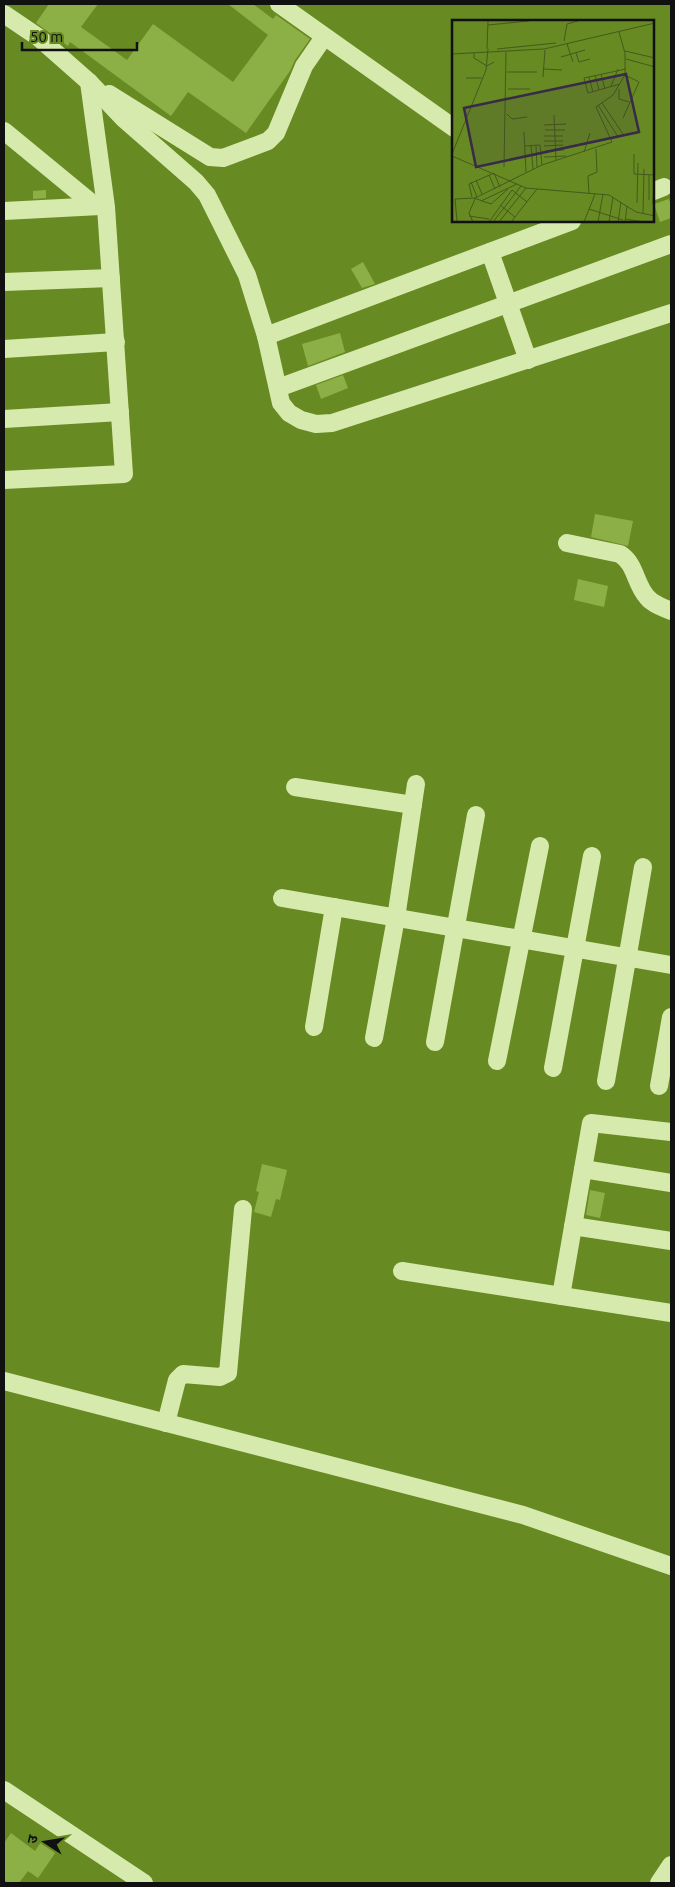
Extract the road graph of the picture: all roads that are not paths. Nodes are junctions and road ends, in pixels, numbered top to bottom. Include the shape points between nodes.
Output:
1 (279, 4) edge
2 (8, 11) edge
3 (324, 37) junction
4 (90, 82) junction
5 (452, 127) edge
6 (4, 131) edge
7 (12, 145) edge
8 (100, 206) junction
9 (4, 212) edge
10 (569, 222) edge
11 (671, 244) edge
12 (490, 252) junction
13 (111, 278) junction
14 (4, 282) edge
15 (508, 304) junction
16 (671, 313) edge
17 (266, 336) junction
18 (116, 342) junction
19 (4, 349) edge
20 (528, 360) junction
21 (278, 388) junction
22 (120, 412) junction
23 (4, 419) edge
24 (4, 480) edge
25 (567, 543) dead end
26 (671, 611) edge
27 (416, 784) dead end
28 (295, 787) dead end
29 (413, 805) junction
30 (476, 815) dead end
31 (540, 846) dead end
32 (592, 856) dead end
33 (643, 867) dead end
34 (282, 898) dead end
35 (334, 907) junction
36 (396, 918) junction
37 (455, 928) junction
38 (522, 939) junction
39 (575, 949) junction
40 (628, 958) junction
41 (671, 966) edge
42 (671, 1017) edge
43 (314, 1027) dead end
44 (374, 1038) dead end
45 (435, 1042) dead end
46 (497, 1061) dead end
47 (553, 1068) dead end
48 (606, 1081) dead end
49 (659, 1086) dead end
50 (671, 1132) edge
51 (583, 1169) junction
52 (671, 1183) edge
53 (243, 1209) dead end
54 (573, 1226) junction
55 (671, 1241) edge
56 (402, 1271) dead end
57 (561, 1296) junction
58 (671, 1313) edge
59 (4, 1381) edge
60 (166, 1423) junction
61 (671, 1566) edge
62 (4, 1790) edge
63 (671, 1865) edge
64 (144, 1883) edge
65 (659, 1883) edge

1 - 3 street
2 - 4 street
3 - 4 street via 304,66 276,133 268,141 223,158 210,157
3 - 5 street
4 - 8 street
4 - 17 street via 124,119 196,182 207,196 247,276
6 - 7 street
7 - 8 street
8 - 9 street
8 - 13 street
10 - 12 street
11 - 15 street
12 - 15 street
12 - 17 street
13 - 14 street
13 - 18 street
15 - 20 street
15 - 21 street
16 - 20 street
17 - 21 street
18 - 19 street
18 - 22 street
20 - 21 street via 332,424 316,424 289,413 281,402
22 - 23 street
22 - 24 street via 124,474
25 - 26 street via 627,558 647,597 654,604
27 - 29 street
28 - 29 street
29 - 36 street
30 - 37 street
31 - 38 street
32 - 39 street
33 - 40 street
34 - 35 street
35 - 36 street
35 - 43 street
36 - 37 street
36 - 44 street
37 - 38 street
37 - 45 street
38 - 39 street
38 - 46 street
39 - 40 street
39 - 47 street
40 - 41 street
40 - 48 street
42 - 49 street
50 - 51 street via 591,1123
51 - 52 street
51 - 54 street
53 - 60 street via 228,1373 220,1377 183,1374 177,1380
54 - 55 street
54 - 57 street
56 - 57 street
57 - 58 street
59 - 60 street
60 - 61 street via 523,1515
62 - 64 street
63 - 65 street

